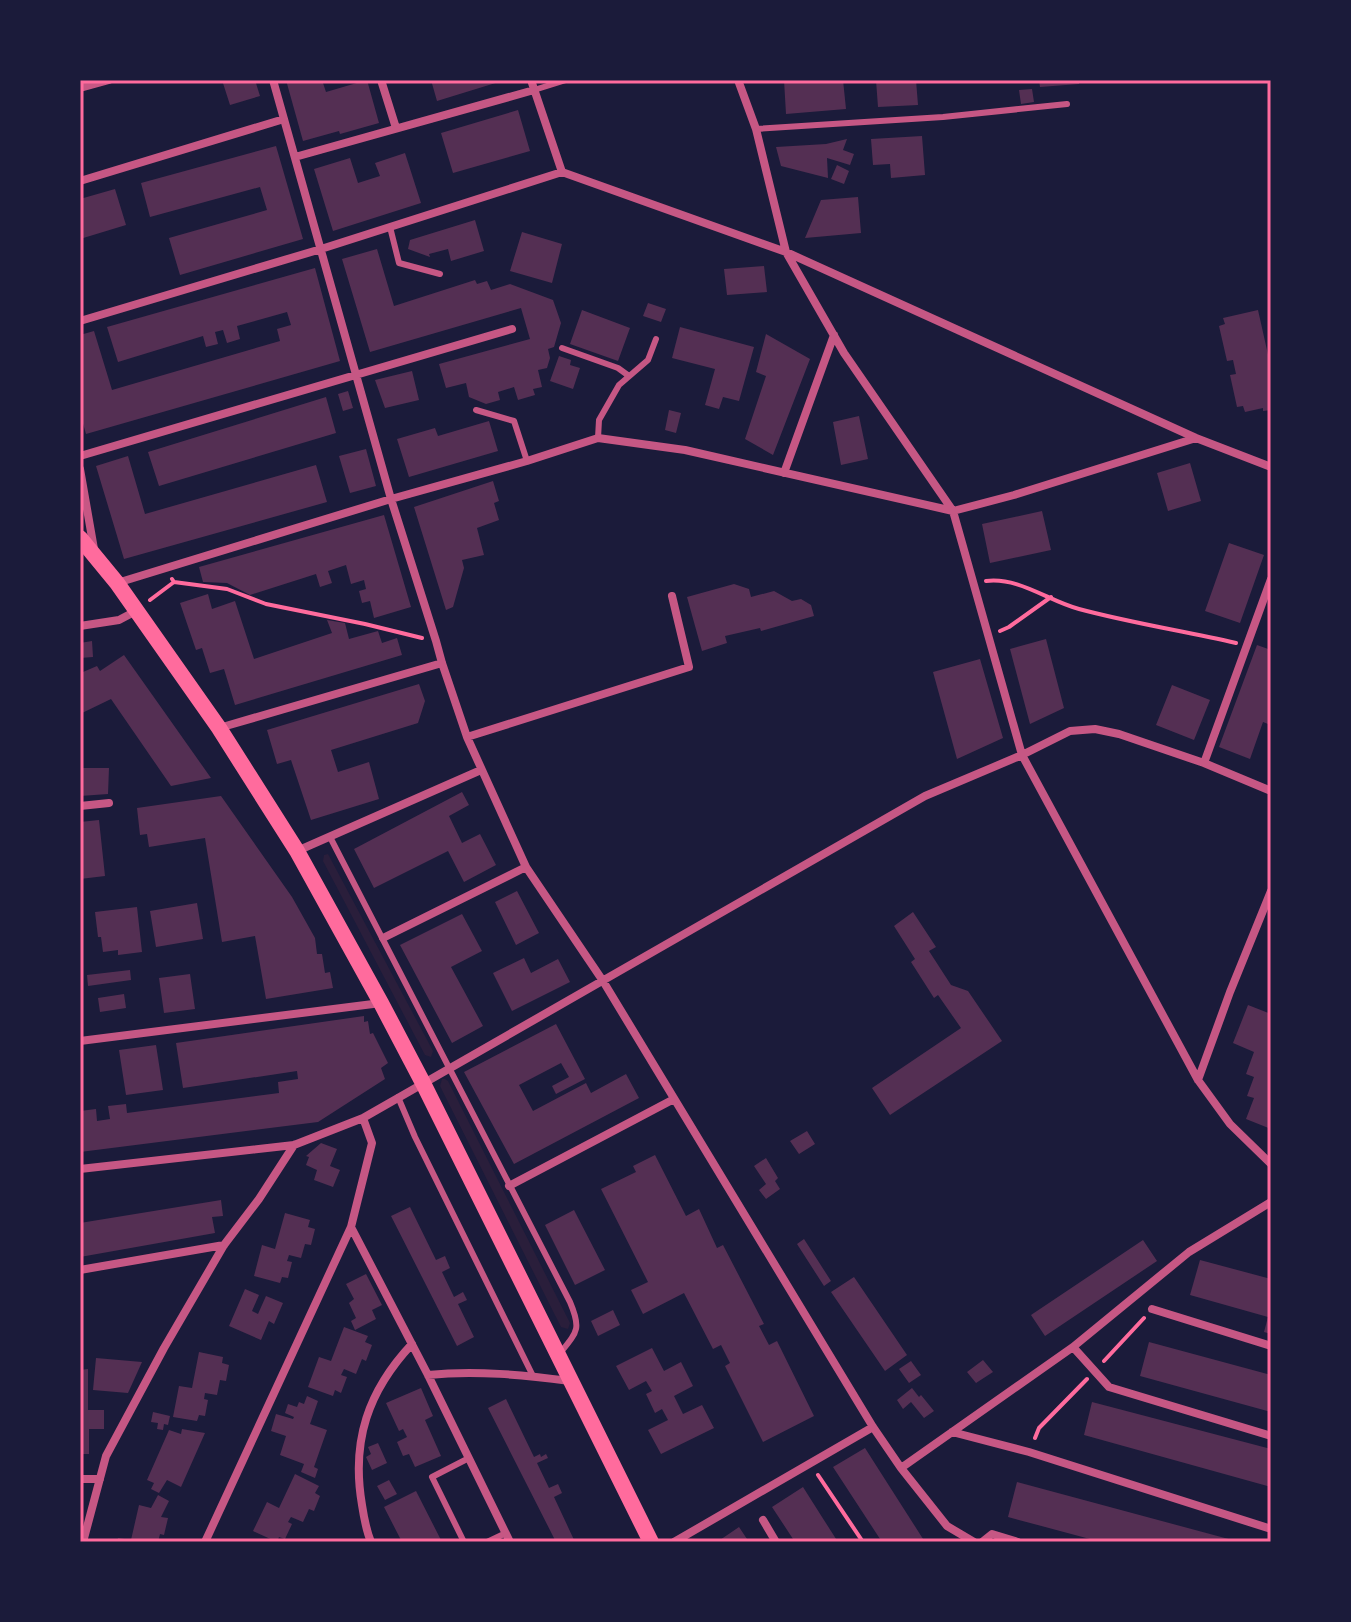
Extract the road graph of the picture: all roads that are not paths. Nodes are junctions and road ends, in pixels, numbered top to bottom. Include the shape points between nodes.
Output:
1 (109, 80) edge
2 (273, 80) edge
3 (381, 80) edge
4 (531, 80) edge
5 (566, 80) edge
6 (738, 80) edge
7 (80, 88) edge
8 (534, 90) junction
9 (1067, 104) dead end
10 (284, 119) junction
11 (396, 128) junction
12 (756, 129) junction
13 (295, 157) junction
14 (562, 172) junction
15 (80, 181) edge
16 (390, 227) junction
17 (321, 249) junction
18 (786, 252) junction
19 (440, 274) dead end
20 (80, 321) edge
21 (512, 329) dead end
22 (834, 335) junction
23 (656, 339) dead end
24 (562, 348) dead end
25 (355, 376) junction
26 (629, 376) junction
27 (476, 410) dead end
28 (598, 438) junction
29 (1196, 438) junction
30 (80, 456) edge
31 (527, 461) junction
32 (1271, 467) edge
33 (80, 469) edge
34 (784, 473) junction
35 (391, 499) junction
36 (953, 511) junction
37 (80, 538) edge
38 (95, 558) junction
39 (1271, 579) edge
40 (117, 583) junction
41 (672, 596) dead end
42 (136, 611) junction
43 (80, 626) edge
44 (442, 663) junction
45 (219, 728) junction
46 (467, 737) junction
47 (1022, 755) junction
48 (1204, 763) junction
49 (481, 770) junction
50 (1271, 791) edge
51 (109, 803) dead end
52 (80, 806) edge
53 (330, 837) junction
54 (297, 851) junction
55 (526, 867) junction
56 (1271, 891) edge
57 (383, 938) junction
58 (603, 981) junction
59 (381, 1003) junction
60 (80, 1041) edge
61 (450, 1068) junction
62 (1198, 1080) junction
63 (423, 1083) junction
64 (398, 1097) junction
65 (674, 1099) junction
66 (363, 1118) junction
67 (294, 1145) junction
68 (1271, 1164) edge
69 (80, 1169) edge
70 (509, 1186) junction
71 (1271, 1202) edge
72 (351, 1227) junction
73 (224, 1245) junction
74 (80, 1270) edge
75 (1152, 1309) dead end
76 (412, 1344) junction
77 (1271, 1346) edge
78 (1073, 1347) junction
79 (558, 1356) junction
80 (428, 1375) junction
81 (533, 1376) junction
82 (571, 1381) junction
83 (873, 1427) junction
84 (952, 1432) junction
85 (1271, 1436) edge
86 (469, 1458) junction
87 (901, 1468) junction
88 (80, 1479) edge
89 (100, 1479) junction
90 (763, 1520) dead end
91 (1271, 1529) edge
92 (508, 1538) edge
93 (366, 1540) edge
94 (82, 1541) edge
95 (205, 1542) edge
96 (464, 1542) edge
97 (487, 1542) edge
98 (651, 1542) edge
99 (674, 1542) edge
100 (776, 1542) edge
101 (974, 1542) edge
102 (982, 1542) edge
103 (1018, 1542) edge

1 - 7 street
2 - 10 street
3 - 11 street
4 - 8 street
5 - 8 lane
6 - 12 street
8 - 11 street
8 - 14 street
9 - 12 lane
10 - 13 street
10 - 15 street
11 - 13 street
12 - 18 street
13 - 17 street
14 - 16 street
14 - 18 street
16 - 17 street
16 - 19 lane via 399,263
17 - 20 street
17 - 25 street
18 - 22 street
18 - 29 street
21 - 25 street
22 - 34 street
22 - 36 street
23 - 26 lane via 648,360
24 - 26 lane
25 - 30 street
25 - 35 street
26 - 28 lane via 599,420
27 - 31 lane via 514,421
28 - 31 street
28 - 34 street via 685,450
29 - 32 street
29 - 36 street
31 - 35 street
33 - 38 street
34 - 36 street
35 - 40 street
35 - 44 street
36 - 47 street
37 - 38 main road
38 - 40 main road
39 - 48 street
40 - 42 main road
41 - 46 street via 689,667
42 - 43 street via 119,620
42 - 45 main road
44 - 45 street
44 - 46 street
45 - 54 main road
46 - 49 street
47 - 48 street via 1070,731 1095,729
47 - 58 street via 925,796
47 - 62 street
48 - 50 street
49 - 53 street
49 - 55 street
51 - 52 street
53 - 54 street
53 - 57 lane
54 - 59 main road
55 - 57 street
55 - 58 street
56 - 62 street
57 - 61 lane
58 - 61 street
58 - 65 street
59 - 60 street
59 - 63 main road
61 - 63 street
61 - 70 lane
62 - 68 street via 1230,1124
63 - 64 street
63 - 79 main road
64 - 66 street
64 - 81 lane
65 - 70 street
65 - 83 street
66 - 67 street
66 - 72 street via 372,1143
67 - 69 street
67 - 73 street
70 - 79 lane via 578,1321 574,1337
71 - 78 street via 1189,1252
72 - 76 street
72 - 95 street
73 - 74 street
73 - 89 street via 106,1456
75 - 77 street
76 - 80 street
76 - 93 street via 392,1365 366,1417 358,1475
78 - 84 street
78 - 85 street via 1109,1387
79 - 82 main road
80 - 81 street
80 - 86 street
81 - 82 street
82 - 98 main road
83 - 87 street
83 - 99 street
84 - 87 street
84 - 91 street
86 - 92 street
86 - 96 lane via 432,1477
87 - 101 street via 947,1526
88 - 89 street
89 - 94 street
90 - 100 street
92 - 97 lane
102 - 103 street via 992,1534

